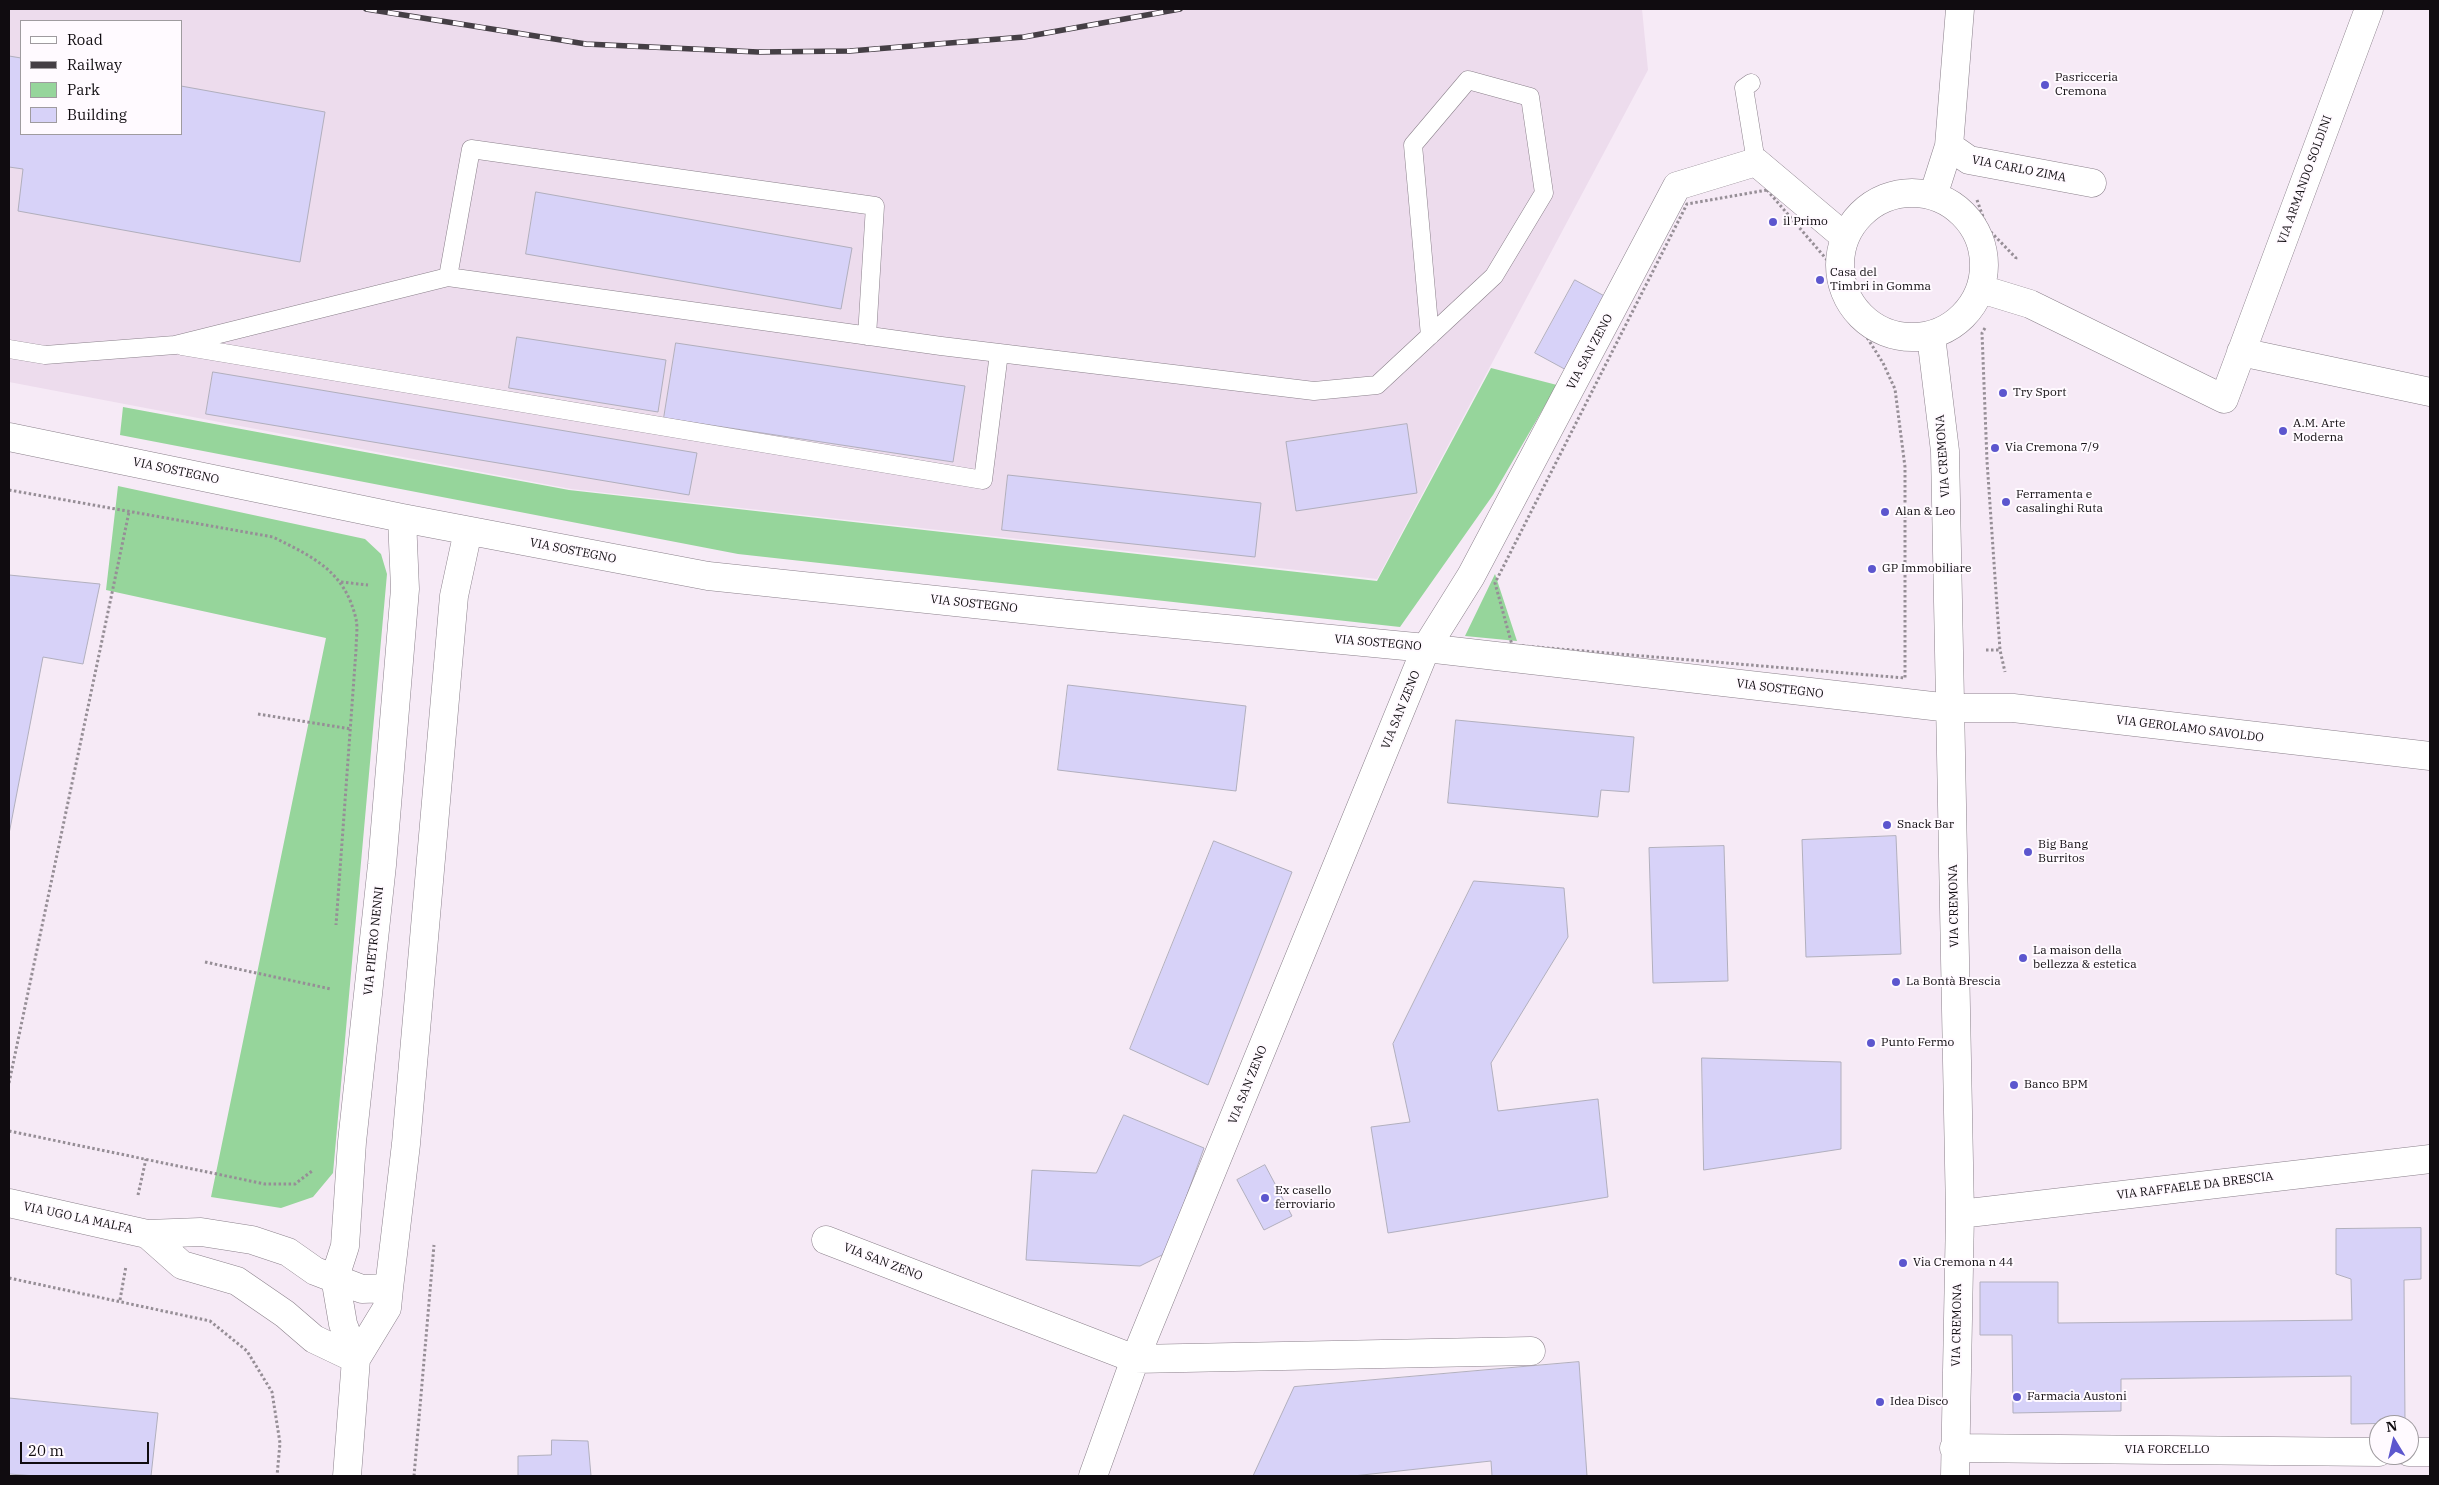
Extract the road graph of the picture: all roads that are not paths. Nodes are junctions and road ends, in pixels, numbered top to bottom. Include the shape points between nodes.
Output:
1 (1960, 9) edge
2 (2370, 9) edge
3 (1751, 83) dead end
4 (1959, 153) junction
5 (1756, 162) junction
6 (2092, 183) dead end
7 (1933, 196) junction
8 (1845, 237) junction
9 (448, 277) junction
10 (1992, 293) junction
11 (867, 336) junction
12 (1430, 336) junction
13 (1931, 336) junction
14 (174, 345) junction
15 (9, 348) edge
16 (2242, 352) junction
17 (999, 353) junction
18 (2430, 392) edge
19 (9, 437) edge
20 (402, 518) junction
21 (468, 531) junction
22 (1426, 648) junction
23 (1950, 708) junction
24 (2430, 756) edge
25 (2430, 1159) edge
26 (9, 1203) edge
27 (1960, 1214) junction
28 (147, 1234) junction
29 (826, 1240) dead end
30 (335, 1277) junction
31 (389, 1288) junction
32 (1531, 1351) dead end
33 (356, 1359) junction
34 (1136, 1359) junction
35 (1954, 1448) junction
36 (2369, 1452) edge
37 (347, 1476) edge
38 (1093, 1476) edge
39 (1955, 1476) edge

1 - 4 street
2 - 16 street, VIA ARMANDO SOLDINI
3 - 5 lane via 1744,88
4 - 6 street, VIA CARLO ZIMA
4 - 7 street
5 - 8 street
5 - 22 street, VIA SAN ZENO via 1678,186 1483,580
7 - 8 street via 1907,193 1882,200 1860,215
7 - 10 street via 1954,206 1971,222 1982,243
8 - 13 street via 1840,275 1850,304 1866,321 1885,333 1908,338
9 - 11 lane
9 - 11 lane via 471,149 875,206
9 - 14 lane
10 - 13 street via 1962,318
10 - 16 street, VIA ARMANDO SOLDINI via 2030,304 2224,400
11 - 17 lane
12 - 12 lane via 1494,276 1544,193 1530,98 1468,80 1413,145
12 - 17 lane via 1377,385 1314,390
13 - 23 street, VIA CREMONA via 1945,451
14 - 15 lane via 45,355
14 - 17 lane via 984,480
16 - 18 street
19 - 20 street, VIA SOSTEGNO
20 - 21 street, VIA SOSTEGNO
20 - 30 street, VIA PIETRO NENNI via 405,589 383,855 352,1142 345,1246
21 - 22 street, VIA SOSTEGNO via 708,576
21 - 31 street, VIA PIETRO NENNI via 454,596 406,1144
22 - 23 street, VIA SOSTEGNO
22 - 34 street, VIA SAN ZENO
23 - 24 street, VIA GEROLAMO SAVOLDO via 2013,708
23 - 27 street, VIA CREMONA
25 - 27 street, VIA RAFFAELE DA BRESCIA
26 - 28 street, VIA UGO LA MALFA
27 - 35 street, VIA CREMONA
28 - 30 street, VIA UGO LA MALFA via 201,1232 252,1240 288,1252 315,1271
28 - 33 street, VIA UGO LA MALFA via 182,1265 237,1281 285,1314 314,1339
29 - 34 street, VIA SAN ZENO
30 - 31 street, VIA UGO LA MALFA via 362,1289
30 - 33 street, VIA PIETRO NENNI via 343,1324
31 - 33 street, VIA PIETRO NENNI via 387,1308
32 - 34 street, VIA SAN ZENO
33 - 37 street, VIA PIETRO NENNI
34 - 38 street, VIA SAN ZENO
35 - 36 street, VIA FORCELLO
35 - 39 street, VIA CREMONA

